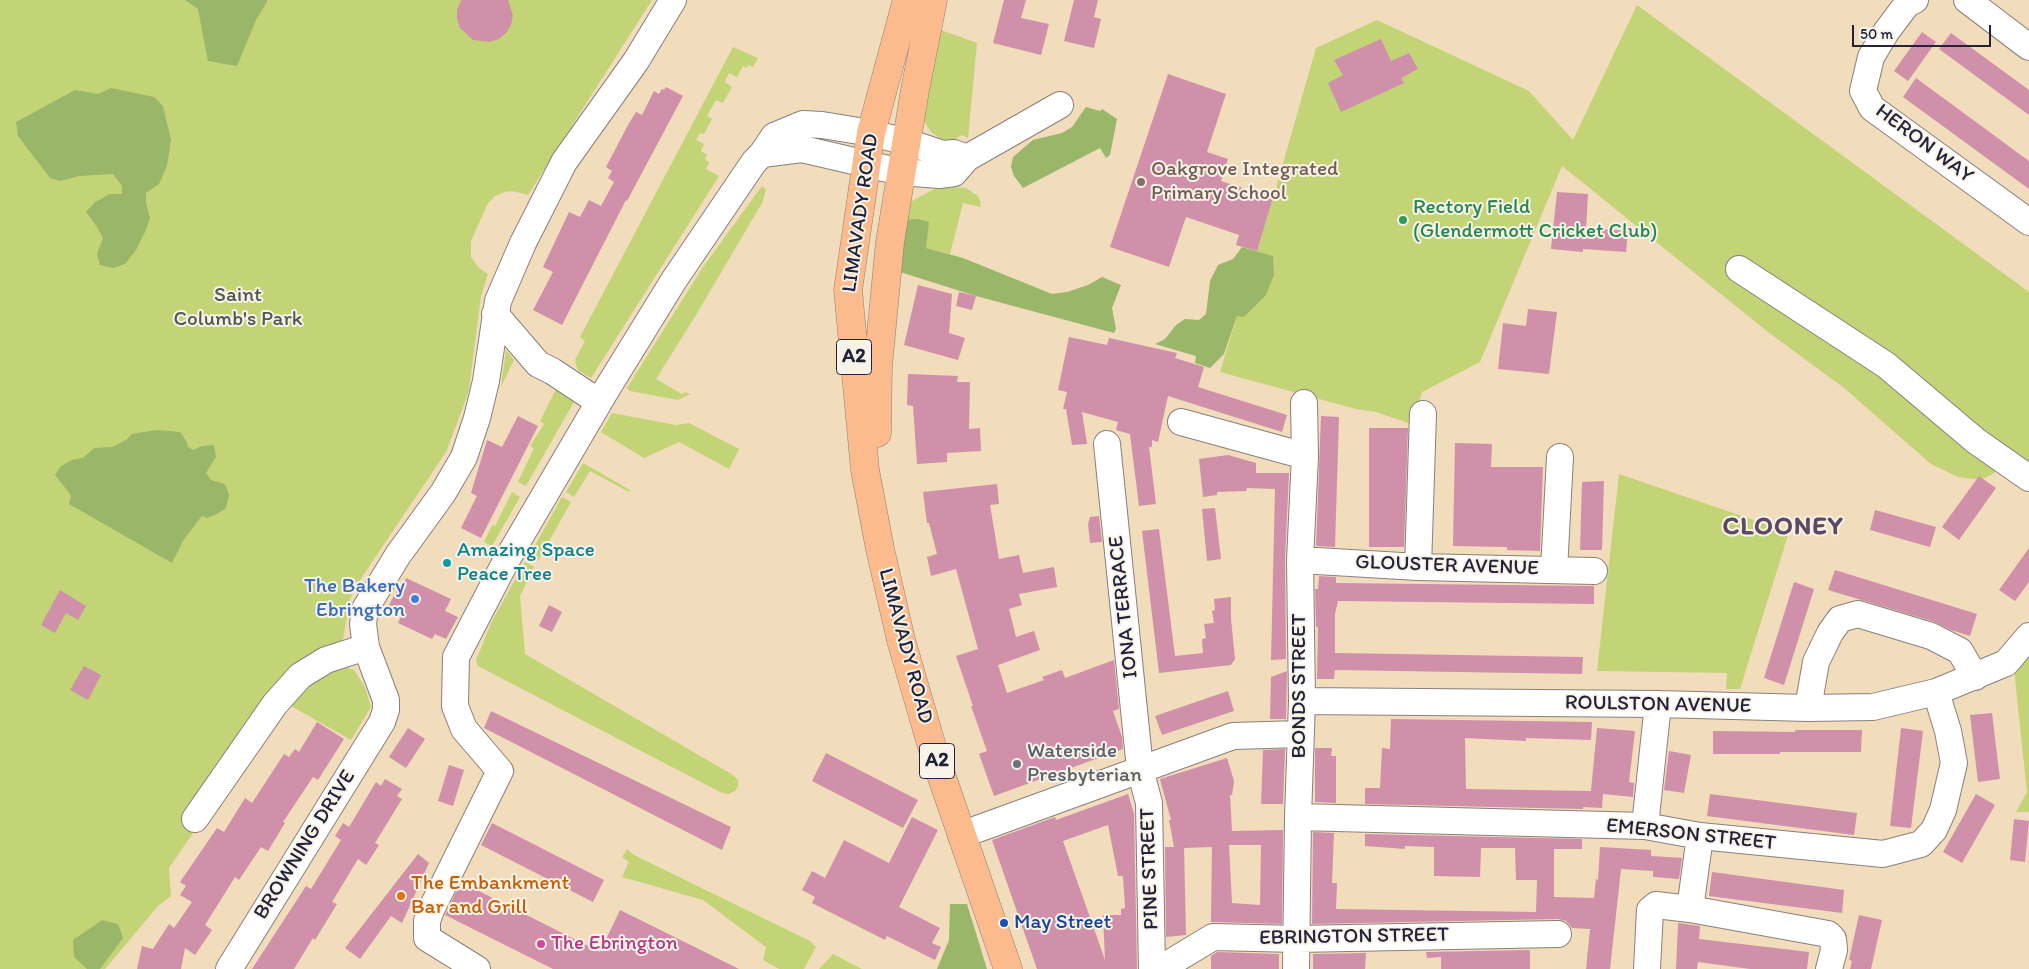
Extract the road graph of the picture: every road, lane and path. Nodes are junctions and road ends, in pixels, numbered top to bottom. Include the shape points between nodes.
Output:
1 (672, 0) edge
2 (907, 0) edge
3 (924, 0) edge
4 (933, 0) edge
5 (1915, 0) edge
6 (1967, 0) edge
7 (2029, 46) edge
8 (1060, 105) dead end
9 (889, 137) junction
10 (762, 154) junction
11 (967, 158) junction
12 (883, 168) junction
13 (2029, 222) edge
14 (1739, 268) dead end
15 (495, 314) junction
16 (599, 402) junction
17 (1304, 403) dead end
18 (1423, 414) dead end
19 (1181, 422) dead end
20 (1107, 444) dead end
21 (1306, 456) junction
22 (1560, 457) dead end
23 (2029, 478) edge
24 (880, 549) junction
25 (1300, 560) junction
26 (1418, 567) junction
27 (1554, 570) junction
28 (1594, 571) dead end
29 (2029, 636) edge
30 (366, 647) junction
31 (1975, 677) junction
32 (1936, 692) junction
33 (1302, 701) junction
34 (1658, 704) junction
35 (1808, 708) junction
36 (1302, 734) junction
37 (1140, 769) junction
38 (1298, 817) junction
39 (195, 819) dead end
40 (1646, 826) junction
41 (961, 835) junction
42 (1700, 836) junction
43 (1690, 909) junction
44 (1558, 934) dead end
45 (1297, 939) junction
46 (229, 969) edge
47 (477, 969) edge
48 (1008, 969) edge
49 (1152, 969) edge
50 (1160, 969) edge
51 (1296, 969) edge
52 (1647, 969) edge
53 (1829, 969) edge

1 - 15 street via 636,61 564,162 523,243
2 - 9 highway, LIMAVADY ROAD / A2
3 - 9 highway
4 - 9 highway, LIMAVADY ROAD / A2 via 915,90
5 - 13 street, HERON WAY via 1907,4 1871,57 1863,91 1872,108
6 - 7 street
8 - 11 street
9 - 10 street via 803,124 774,136
9 - 11 street
9 - 12 highway, LIMAVADY ROAD / A2
9 - 12 highway, LIMAVADY ROAD / A2
10 - 12 street via 802,149
10 - 16 street via 674,280
11 - 12 street via 954,173
12 - 24 highway, LIMAVADY ROAD / A2 via 885,280 878,366 877,442
12 - 24 highway, LIMAVADY ROAD / A2 via 859,222 848,290 864,470
14 - 23 street via 1886,366 1976,440
15 - 16 street via 538,364
15 - 30 street via 486,381 464,457 365,609
16 - 47 street via 489,592 456,657 455,706 464,729 500,771 431,910 427,938
17 - 21 street, BONDS STREET
18 - 26 street
19 - 21 street
20 - 37 street, IONA TERRACE
21 - 25 street, BONDS STREET
22 - 27 street
24 - 41 highway, LIMAVADY ROAD / A2 via 901,640
25 - 26 street, GLOUSTER AVENUE
25 - 33 street, BONDS STREET
26 - 27 street, GLOUSTER AVENUE
27 - 28 street, GLOUSTER AVENUE
29 - 31 street, ROULSTON AVENUE via 2006,663
30 - 39 street via 326,660 300,676 275,704
30 - 46 street, BROWNING DRIVE via 386,700 382,722
31 - 32 street, ROULSTON AVENUE
31 - 35 street via 1960,651 1931,636 1858,614 1840,619 1830,633 1816,662
32 - 35 street, ROULSTON AVENUE via 1873,707
32 - 42 street, EMERSON STREET via 1954,763 1943,810 1934,830 1921,844 1883,854
33 - 34 street, ROULSTON AVENUE
33 - 36 street, BONDS STREET
34 - 35 street, ROULSTON AVENUE
34 - 40 street
36 - 37 street via 1233,736
36 - 38 street, BONDS STREET
37 - 41 street
37 - 49 street, PINE STREET via 1149,802
38 - 40 street, EMERSON STREET
38 - 45 street, BONDS STREET
40 - 42 street, EMERSON STREET
41 - 48 highway, LIMAVADY ROAD / A2
42 - 43 street
43 - 52 street via 1656,905 1650,910
43 - 53 street via 1828,934 1833,939 1834,950
44 - 45 street, EBRINGTON STREET
45 - 50 street, EBRINGTON STREET via 1213,937
45 - 51 street, BONDS STREET

